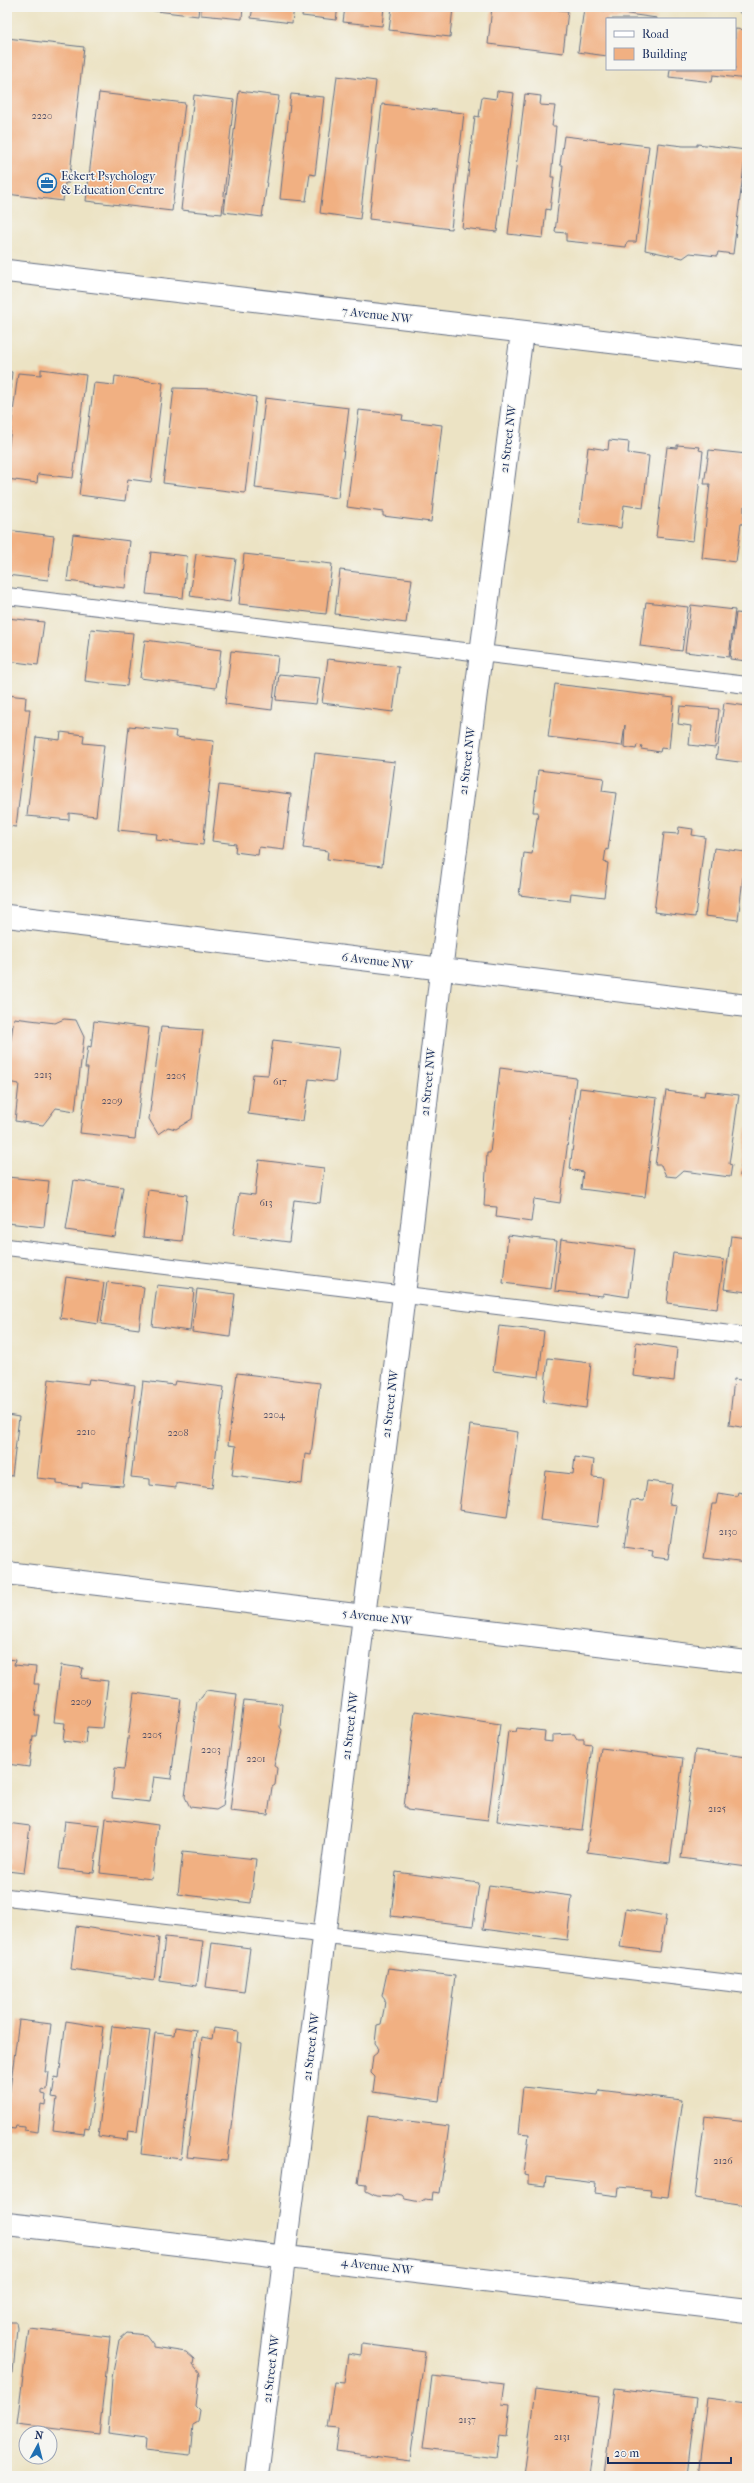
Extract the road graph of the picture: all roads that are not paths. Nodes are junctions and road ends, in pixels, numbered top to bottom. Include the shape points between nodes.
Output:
1 (7, 271) edge
2 (522, 332) junction
3 (747, 358) edge
4 (7, 596) edge
5 (480, 653) junction
6 (747, 685) edge
7 (7, 916) edge
8 (441, 968) junction
9 (747, 1006) edge
10 (7, 1247) edge
11 (404, 1295) junction
12 (747, 1336) edge
13 (7, 1573) edge
14 (364, 1615) junction
15 (747, 1662) edge
16 (7, 1897) edge
17 (325, 1935) junction
18 (747, 1985) edge
19 (7, 2224) edge
20 (286, 2255) junction
21 (747, 2311) edge
22 (257, 2476) edge

1 - 2 street, 7 Avenue NW
2 - 3 street, 7 Avenue NW
2 - 5 street, 21 Street NW
4 - 5 lane
5 - 6 lane
5 - 8 street, 21 Street NW
7 - 8 street, 6 Avenue NW
8 - 9 street, 6 Avenue NW
8 - 11 street, 21 Street NW
10 - 11 lane
11 - 12 lane
11 - 14 street, 21 Street NW
13 - 14 street, 5 Avenue NW
14 - 15 street, 5 Avenue NW
14 - 17 street, 21 Street NW
16 - 17 lane
17 - 18 lane
17 - 20 street, 21 Street NW
19 - 20 street, 4 Avenue NW
20 - 21 street, 4 Avenue NW
20 - 22 street, 21 Street NW

